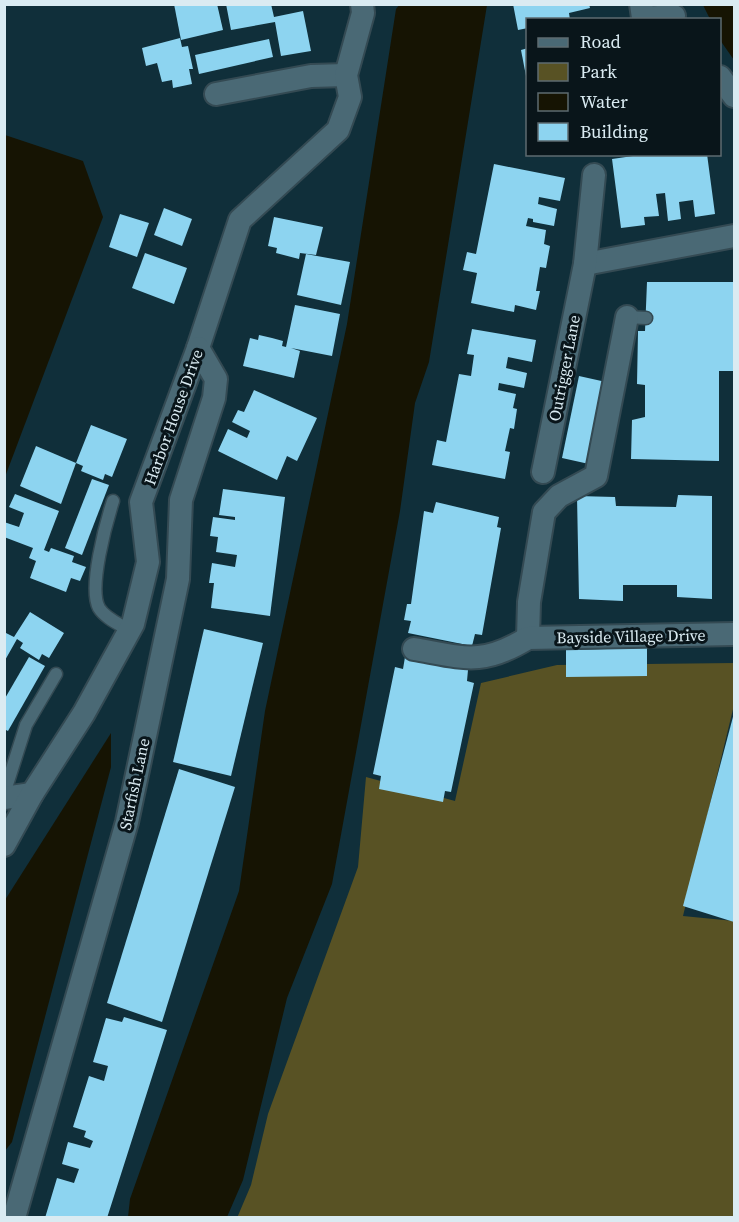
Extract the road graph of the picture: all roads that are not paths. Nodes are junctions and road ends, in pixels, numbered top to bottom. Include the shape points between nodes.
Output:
1 (362, 4) edge
2 (640, 4) edge
3 (676, 13) edge
4 (346, 75) junction
5 (721, 78) edge
6 (216, 94) dead end
7 (735, 96) edge
8 (594, 175) dead end
9 (735, 236) edge
10 (585, 264) junction
11 (636, 317) dead end
12 (198, 348) junction
13 (543, 472) dead end
14 (113, 501) dead end
15 (129, 630) junction
16 (735, 634) edge
17 (528, 638) junction
18 (414, 649) dead end
19 (56, 674) dead end
20 (32, 794) junction
21 (4, 796) edge
22 (4, 845) edge
23 (14, 1218) edge

1 - 4 street, Harbor House Drive
2 - 3 street via 643,18
4 - 6 street via 311,76
4 - 12 street, Harbor House Drive via 350,97 338,130 240,220
5 - 7 street
8 - 10 street, Outrigger Lane
9 - 10 street
10 - 13 street, Outrigger Lane
11 - 17 street via 596,476 559,496 544,512 529,602
12 - 15 street, Harbor House Drive via 141,502 148,562
12 - 23 street, Starfish Lane via 216,379 214,398 181,500 178,579 127,822
14 - 15 lane via 102,539 96,597 105,615
15 - 20 street, Harbor House Drive via 84,713
16 - 17 street, Bayside Village Drive
17 - 18 street, Bayside Village Drive via 501,654 470,658
19 - 21 lane via 26,725
20 - 21 street
20 - 22 street, Harbor House Drive

